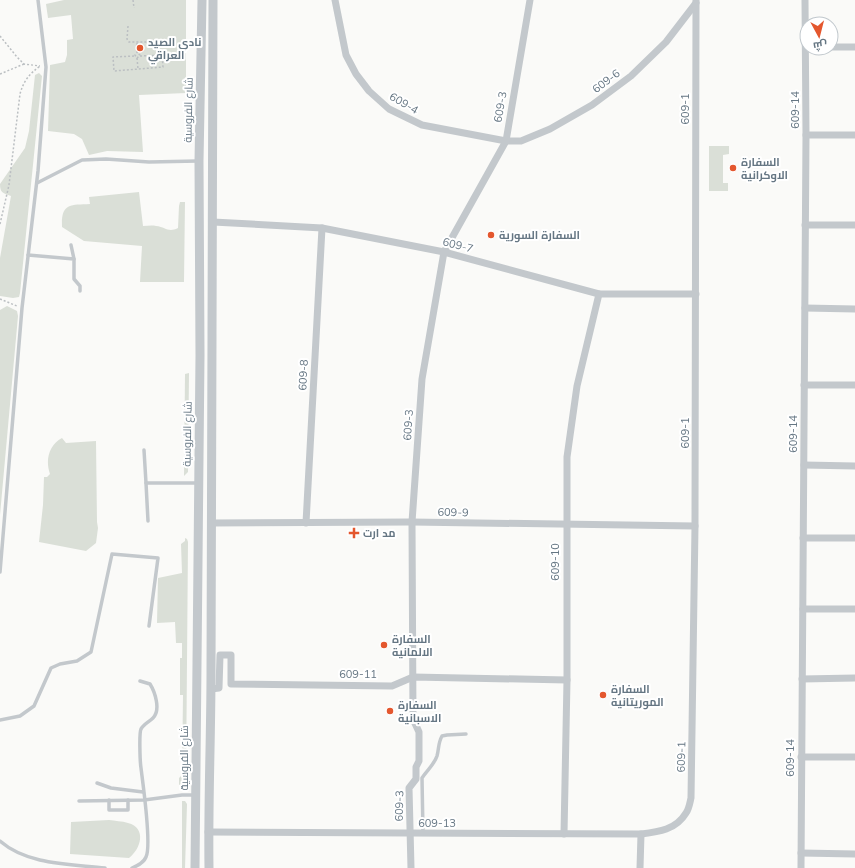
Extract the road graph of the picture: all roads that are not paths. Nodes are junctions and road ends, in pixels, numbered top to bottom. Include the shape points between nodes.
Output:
1 (38, 0) edge
2 (202, 0) edge
3 (213, 0) edge
4 (335, 0) edge
5 (530, 0) edge
6 (805, 0) edge
7 (696, 2) edge
8 (805, 16) edge
9 (839, 47) edge
10 (855, 47) edge
11 (806, 56) edge
12 (806, 135) junction
13 (855, 135) edge
14 (506, 141) junction
15 (199, 161) junction
16 (37, 183) junction
17 (213, 222) junction
18 (806, 225) junction
19 (855, 225) edge
20 (322, 228) junction
21 (71, 245) dead end
22 (444, 252) junction
23 (28, 255) junction
24 (74, 259) junction
25 (80, 291) dead end
26 (599, 294) junction
27 (696, 294) junction
28 (805, 308) junction
29 (855, 309) edge
30 (200, 355) junction
31 (211, 356) junction
32 (804, 384) junction
33 (855, 385) edge
34 (144, 450) dead end
35 (804, 465) junction
36 (855, 466) edge
37 (146, 483) junction
38 (198, 483) junction
39 (148, 521) dead end
40 (412, 522) junction
41 (211, 523) junction
42 (306, 523) junction
43 (566, 524) junction
44 (695, 526) junction
45 (803, 538) junction
46 (855, 538) edge
47 (0, 572) edge
48 (803, 609) junction
49 (855, 609) edge
50 (149, 626) dead end
51 (413, 677) junction
52 (855, 678) edge
53 (802, 679) junction
54 (567, 680) junction
55 (140, 681) dead end
56 (211, 689) junction
57 (0, 720) edge
58 (466, 734) dead end
59 (801, 757) junction
60 (855, 757) edge
61 (97, 784) dead end
62 (144, 792) junction
63 (196, 795) junction
64 (108, 800) junction
65 (128, 800) junction
66 (144, 800) junction
67 (79, 801) dead end
68 (208, 832) junction
69 (410, 834) junction
70 (423, 834) junction
71 (564, 834) junction
72 (641, 834) junction
73 (0, 842) edge
74 (801, 853) junction
75 (855, 854) edge
76 (105, 868) edge
77 (132, 868) edge
78 (195, 868) edge
79 (209, 868) edge
80 (411, 868) edge
81 (640, 868) edge
82 (801, 868) edge

1 - 16 lane via 46,67
2 - 15 street, شارع الفروسية
3 - 17 street
4 - 14 street, 609-4 via 346,55 369,91 389,109 422,125
5 - 14 street, 609-3
6 - 8 street, 609-14
7 - 14 street, 609-6 via 666,42 631,76 592,105 550,129 521,141
7 - 27 street, 609-1
9 - 10 street
11 - 12 street, 609-14
12 - 13 street
12 - 18 street, 609-14
14 - 22 street, 609-3
15 - 16 lane via 82,160
15 - 30 street, شارع الفروسية
16 - 23 lane
17 - 20 street, 609-7
17 - 31 street
18 - 19 street
18 - 28 street, 609-14
20 - 22 street, 609-7
20 - 42 street, 609-8
21 - 24 lane
22 - 26 street, 609-7
22 - 40 street, 609-3 via 422,379
23 - 24 lane
23 - 47 lane
24 - 25 lane via 74,279 80,286
26 - 27 street, 609-7
26 - 43 street, 609-10 via 577,386 567,457
27 - 44 street, 609-1
28 - 29 street
28 - 32 street, 609-14
30 - 31 street
30 - 38 street, شارع الفروسية
31 - 41 street
32 - 33 street
32 - 35 street, 609-14
34 - 37 lane
35 - 36 street
35 - 45 street, 609-14
37 - 38 lane
37 - 39 lane
38 - 63 street, شارع الفروسية
40 - 42 street, 609-9
40 - 43 street, 609-9
40 - 51 street, 609-3
41 - 42 street, 609-9
41 - 56 street
43 - 44 street, 609-9
43 - 54 street, 609-10
44 - 72 street, 609-1 via 691,798 686,813 678,823 664,831
45 - 46 street
45 - 48 street, 609-14
48 - 49 street
48 - 53 street, 609-14
50 - 57 lane via 158,558 112,554 91,652 77,661 51,668 34,706 20,716
51 - 54 street, 609-11
51 - 56 street, 609-11 via 392,686 231,684 231,655 220,655 219,688
51 - 69 street, 609-3 via 413,719 419,732 419,761 416,779 409,788
52 - 53 street
53 - 59 street, 609-14
54 - 71 street, 609-10
55 - 62 lane via 150,684 155,693 156,708 154,717 140,730 140,762
56 - 68 street
58 - 70 lane via 442,736 432,766 422,778
59 - 60 street
59 - 74 street, 609-14
61 - 62 lane
62 - 66 lane
63 - 66 lane
63 - 78 street, شارع الفروسية
64 - 65 lane
64 - 65 lane via 109,810 128,810
64 - 67 lane
65 - 66 lane
66 - 77 lane via 149,841 146,857 138,866
68 - 69 street, 609-13
68 - 79 street
69 - 70 street, 609-13
69 - 80 street, 609-3
70 - 71 street, 609-13
71 - 72 street, 609-13
72 - 81 street
73 - 76 lane via 13,852 39,860
74 - 75 street
74 - 82 street, 609-14

